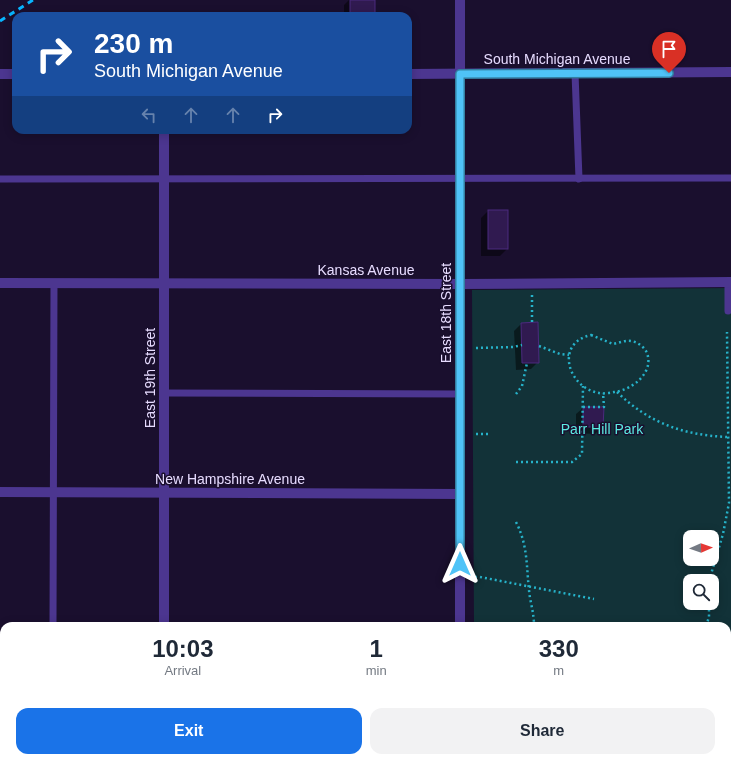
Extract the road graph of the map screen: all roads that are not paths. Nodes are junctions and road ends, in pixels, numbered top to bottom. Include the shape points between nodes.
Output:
1 (460, 0) edge
2 (731, 72) edge
3 (575, 73) junction
4 (0, 74) edge
5 (12, 74) edge
6 (412, 74) edge
7 (460, 74) junction
8 (164, 134) edge
9 (731, 178) edge
10 (0, 179) edge
11 (460, 179) junction
12 (580, 179) junction
13 (164, 180) junction
14 (729, 282) edge
15 (0, 283) edge
16 (54, 283) junction
17 (164, 284) junction
18 (460, 284) junction
19 (728, 311) dead end
20 (164, 393) junction
21 (460, 394) junction
22 (0, 492) edge
23 (53, 492) junction
24 (164, 492) junction
25 (460, 494) junction
26 (53, 622) edge
27 (164, 622) edge
28 (460, 622) edge

1 - 7 street, East 18th Street
2 - 3 street, South Michigan Avenue
3 - 7 street, South Michigan Avenue
3 - 12 lane
4 - 5 street
6 - 7 street, South Michigan Avenue
7 - 11 street, East 18th Street
8 - 13 street, East 19th Street
9 - 12 lane
10 - 13 lane
11 - 12 lane
11 - 13 lane
11 - 18 street, East 18th Street
13 - 17 street, East 19th Street
14 - 18 street, Kansas Avenue
14 - 19 lane
15 - 16 street, Kansas Avenue
16 - 17 street, Kansas Avenue
16 - 23 lane
17 - 18 street, Kansas Avenue
17 - 20 street, East 19th Street
18 - 21 street, East 18th Street
20 - 21 lane
20 - 24 street, East 19th Street
21 - 25 street, East 18th Street
22 - 23 street, New Hampshire Avenue
23 - 24 street, New Hampshire Avenue
23 - 26 lane
24 - 25 street, New Hampshire Avenue
24 - 27 street, East 19th Street
25 - 28 street, East 18th Street

